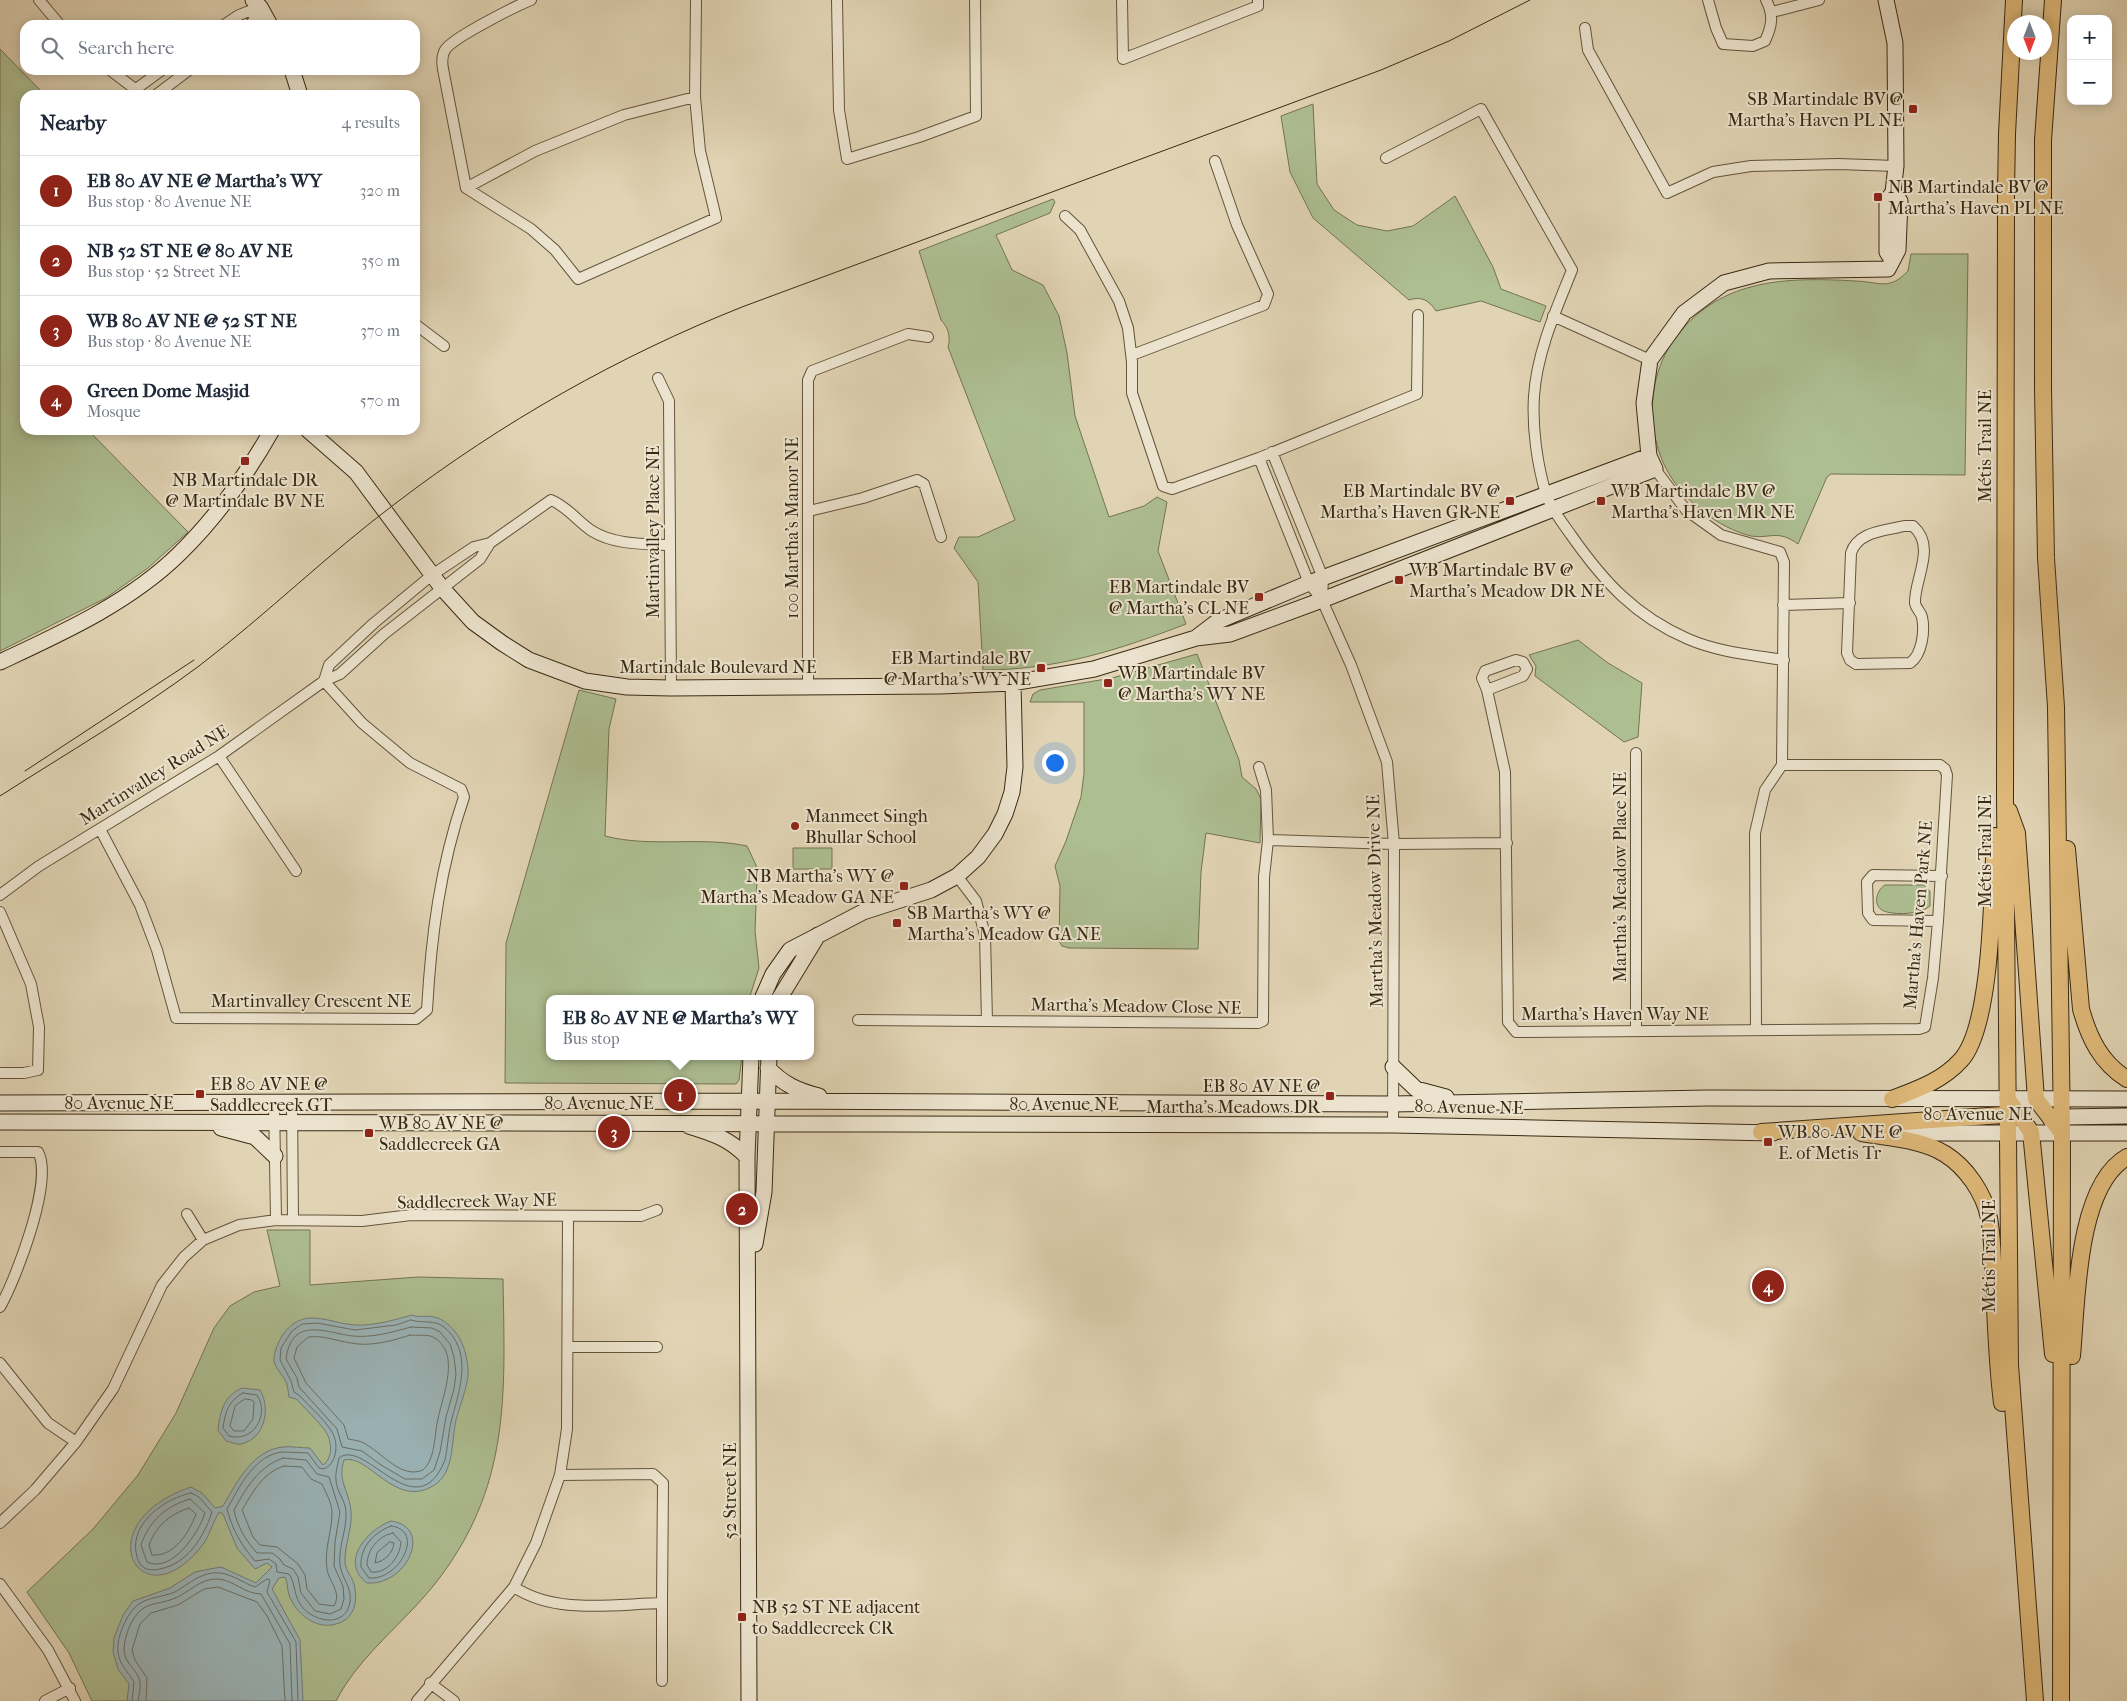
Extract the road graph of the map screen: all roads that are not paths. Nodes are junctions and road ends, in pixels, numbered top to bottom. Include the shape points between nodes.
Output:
1 (39, 0) edge
2 (531, 0) edge
3 (696, 0) edge
4 (837, 0) edge
5 (976, 0) edge
6 (1122, 0) edge
7 (1258, 0) edge
8 (1708, 0) edge
9 (1766, 0) edge
10 (1819, 0) edge
11 (1886, 0) edge
12 (2014, 0) edge
13 (2053, 0) edge
14 (261, 2) edge
15 (1772, 12) junction
16 (56, 20) edge
17 (231, 20) edge
18 (253, 20) edge
19 (268, 20) edge
20 (1585, 28) dead end
21 (117, 75) edge
22 (157, 75) edge
23 (182, 75) edge
24 (294, 75) edge
25 (136, 90) edge
26 (141, 90) edge
27 (163, 90) edge
28 (298, 90) edge
29 (695, 97) junction
30 (1386, 158) dead end
31 (1216, 161) dead end
32 (1896, 166) junction
33 (466, 188) junction
34 (1064, 216) dead end
35 (1418, 315) dead end
36 (1553, 316) junction
37 (420, 328) edge
38 (928, 337) dead end
39 (444, 346) dead end
40 (1132, 355) junction
41 (1650, 360) junction
42 (658, 378) dead end
43 (269, 435) edge
44 (314, 435) edge
45 (1272, 452) junction
46 (1258, 458) junction
47 (1652, 462) junction
48 (1546, 494) junction
49 (1553, 509) junction
50 (809, 511) junction
51 (941, 537) dead end
52 (490, 543) junction
53 (670, 545) junction
54 (432, 575) junction
55 (1323, 578) junction
56 (1309, 584) junction
57 (442, 588) junction
58 (1322, 600) junction
59 (1850, 603) junction
60 (1783, 605) junction
61 (1196, 638) junction
62 (1784, 660) junction
63 (0, 662) edge
64 (324, 681) junction
65 (1013, 683) junction
66 (808, 686) junction
67 (672, 688) junction
68 (1487, 690) dead end
69 (2056, 707) junction
70 (1636, 753) dead end
71 (219, 756) junction
72 (1782, 765) junction
73 (1259, 767) dead end
74 (2005, 797) junction
75 (100, 829) junction
76 (1268, 840) junction
77 (1507, 843) junction
78 (1394, 844) junction
79 (296, 871) dead end
80 (958, 876) junction
81 (1942, 876) junction
82 (0, 895) edge
83 (0, 912) edge
84 (1938, 921) junction
85 (819, 934) junction
86 (764, 995) edge
87 (781, 995) edge
88 (858, 1020) dead end
89 (988, 1021) junction
90 (1756, 1030) junction
91 (1636, 1031) junction
92 (751, 1060) edge
93 (769, 1062) edge
94 (1393, 1067) junction
95 (0, 1073) edge
96 (2127, 1079) edge
97 (1892, 1098) junction
98 (2007, 1098) junction
99 (2061, 1098) junction
100 (2127, 1099) edge
101 (749, 1102) junction
102 (768, 1102) junction
103 (845, 1102) junction
104 (0, 1103) edge
105 (274, 1103) junction
106 (292, 1103) junction
107 (1482, 1103) junction
108 (2039, 1103) junction
109 (1394, 1104) junction
110 (2127, 1116) edge
111 (190, 1121) junction
112 (275, 1121) junction
113 (292, 1121) junction
114 (0, 1122) edge
115 (673, 1122) junction
116 (749, 1122) junction
117 (768, 1122) junction
118 (2022, 1122) junction
119 (2059, 1124) junction
120 (1394, 1125) junction
121 (1761, 1132) junction
122 (1861, 1133) junction
123 (2008, 1133) junction
124 (2127, 1133) edge
125 (0, 1152) edge
126 (275, 1156) junction
127 (747, 1157) junction
128 (2127, 1157) edge
129 (657, 1210) dead end
130 (187, 1214) dead end
131 (568, 1216) junction
132 (276, 1220) junction
133 (293, 1220) junction
134 (203, 1240) junction
135 (749, 1280) junction
136 (0, 1307) edge
137 (657, 1346) dead end
138 (568, 1347) junction
139 (0, 1364) edge
140 (76, 1442) junction
141 (2062, 1448) junction
142 (560, 1475) junction
143 (0, 1523) edge
144 (0, 1584) edge
145 (514, 1587) junction
146 (2028, 1599) junction
147 (662, 1603) junction
148 (662, 1681) dead end
149 (430, 1683) junction
150 (70, 1688) junction
151 (45, 1701) edge
152 (75, 1701) edge
153 (417, 1701) edge
154 (454, 1701) edge
155 (749, 1701) edge
156 (2035, 1701) edge
157 (2061, 1701) edge

1 - 16 street
2 - 33 street via 468,33 446,49 442,60
3 - 29 street
4 - 5 street via 839,110 847,159 976,116
6 - 7 street via 1123,59 1258,6
8 - 15 street via 1723,44 1753,46 1765,41 1771,28
9 - 15 street
10 - 15 street
11 - 32 street via 1895,43
12 - 74 main road, Métis Trail NE via 2006,134
13 - 69 main road via 2044,140 2043,388 2046,558
14 - 17 street
14 - 18 street
14 - 19 street
20 - 32 street via 1588,50 1667,194 1713,172 1751,166
21 - 25 street
22 - 26 street
23 - 27 street
24 - 28 street
29 - 33 street via 624,115 535,151
29 - 33 street via 700,150 716,218 578,279 555,250 532,229
30 - 36 street via 1481,109 1572,270
31 - 40 street via 1237,225 1268,294 1264,305
32 - 41 street via 1893,192 1900,201 1898,250 1888,270 1769,271 1724,283 1684,313
34 - 40 street via 1080,230 1119,301
35 - 45 street via 1417,394
36 - 41 street
36 - 48 street via 1534,397 1536,442
37 - 39 street
38 - 50 street, 100 Martha's Manor NE via 908,334 812,371 808,380
40 - 46 street via 1132,393 1164,486 1172,489
41 - 47 street via 1644,403
42 - 53 street, Martinvalley Place NE via 669,401
43 - 63 street via 234,492 178,555 149,579 90,618
44 - 54 street, Martindale Boulevard NE via 356,472
45 - 46 street
45 - 55 street
46 - 56 street
47 - 48 street, Martindale Boulevard NE
47 - 49 street, Martindale Boulevard NE
47 - 60 street via 1686,510 1721,535 1780,552 1784,562
48 - 49 street
48 - 55 street, Martindale Boulevard NE
49 - 58 street, Martindale Boulevard NE
49 - 62 street via 1593,567 1646,618 1689,640 1732,653
50 - 51 street via 917,480 924,484
50 - 66 street, 100 Martha's Manor NE
52 - 53 street via 551,500 563,505 593,531 629,543
52 - 54 street, Martinvalley Road NE via 474,547
52 - 57 street, Martinvalley Road NE via 480,559
53 - 67 street, Martinvalley Place NE
54 - 57 street, Martindale Boulevard NE
54 - 64 street, Martinvalley Road NE via 329,665
55 - 56 street, Martindale Boulevard NE
55 - 58 street
56 - 58 street
56 - 61 street, Martindale Boulevard NE via 1218,620
57 - 64 street, Martinvalley Road NE via 340,674
57 - 67 street, Martindale Boulevard NE via 474,622 522,656 548,669 585,681 627,687
58 - 61 street, Martindale Boulevard NE via 1230,634
58 - 78 street, Martha's Meadow Drive NE via 1351,665 1387,762
59 - 59 street via 1847,653 1850,660 1856,664 1910,663 1917,658 1921,651 1922,616 1915,606 1916,584 1923,572 1923,538 1913,526 1861,537 1854,544
59 - 60 street
60 - 62 street
61 - 65 street, Martindale Boulevard NE via 1094,669
62 - 72 street
64 - 71 street, Martinvalley Road NE
64 - 75 street, Martinvalley Crescent NE via 362,723 410,763 461,789 464,797 439,887 430,951 427,1010 416,1019 176,1018 157,950 140,905
65 - 66 street, Martindale Boulevard NE
65 - 80 street via 1015,766 1012,792 995,834 978,858
66 - 67 street, Martindale Boulevard NE
68 - 77 street via 1505,772
69 - 96 main road via 2081,1009 2088,1034 2099,1053 2115,1072
69 - 99 main road
70 - 91 street, Martha's Meadow Place NE
71 - 75 street, Martinvalley Road NE
71 - 79 street
72 - 81 street, Martha's Haven Park NE via 1940,765 1947,775
72 - 90 street via 1765,790 1755,833
73 - 76 street via 1266,790
74 - 97 main road via 1995,835 1986,981 1980,1024 1969,1050 1944,1076 1925,1087
74 - 98 main road, Métis Trail NE
74 - 108 main road via 2017,833
75 - 82 street, Martinvalley Road NE via 39,866
76 - 78 street
76 - 89 street, Martha's Meadow Close NE via 1264,877 1263,1021
77 - 78 street
77 - 91 street, Martha's Haven Way NE via 1508,1022 1511,1028 1516,1032
78 - 94 street, Martha's Meadow Drive NE
80 - 85 street via 931,890 863,912
80 - 89 street via 976,901 985,935
81 - 84 street, Martha's Haven Park NE
81 - 84 street via 1881,875 1873,876 1867,882 1868,913 1873,920
83 - 95 street via 31,984 39,1027 38,1070
84 - 90 street, Martha's Haven Park NE via 1925,1027 1918,1030
85 - 86 street via 790,950 773,974
85 - 87 street
88 - 89 street, Martha's Meadow Close NE
90 - 91 street, Martha's Haven Way NE
92 - 101 street, 52 Street NE
93 - 102 street, 52 Street NE
93 - 103 street via 780,1080 796,1090
94 - 107 street via 1416,1089
94 - 109 street, Martha's Meadow Drive NE
97 - 98 street, 80 Avenue NE
97 - 107 street, 80 Avenue NE
98 - 108 street, 80 Avenue NE
98 - 118 main road
99 - 100 street
99 - 108 main road
99 - 119 main road
101 - 102 street, 80 Avenue NE
101 - 106 street, 80 Avenue NE
101 - 116 street, 52 Street NE
102 - 103 street, 80 Avenue NE
102 - 117 street, 52 Street NE
103 - 109 street, 80 Avenue NE
104 - 105 street, 80 Avenue NE
105 - 106 street, 80 Avenue NE
105 - 112 street
106 - 113 street
107 - 109 street, 80 Avenue NE
108 - 118 main road
108 - 119 main road
109 - 120 street, Martha's Meadow Drive NE
110 - 119 street
111 - 112 street, 80 Avenue NE
111 - 114 street, 80 Avenue NE
111 - 126 street via 255,1137
112 - 113 street, 80 Avenue NE
112 - 126 street
113 - 115 street, 80 Avenue NE
113 - 133 street
115 - 116 street, 80 Avenue NE
115 - 127 street via 717,1135 731,1142
116 - 117 street, 80 Avenue NE
116 - 127 street, 52 Street NE
117 - 120 street, 80 Avenue NE
117 - 135 street, 52 Street NE via 764,1192
118 - 119 street, 80 Avenue NE
118 - 121 main road
118 - 123 main road, Métis Trail NE
118 - 123 street, 80 Avenue NE
118 - 141 main road
119 - 124 street
119 - 141 main road
120 - 121 street, 80 Avenue NE
121 - 122 street, 80 Avenue NE
122 - 123 street, 80 Avenue NE
122 - 146 main road via 1922,1144 1945,1154 1966,1171 1981,1195 1989,1217 1998,1368
123 - 146 main road, Métis Trail NE via 2010,1365
125 - 136 street via 38,1152 43,1160 36,1216 19,1267
126 - 132 street
127 - 135 street, 52 Street NE
128 - 141 main road via 2104,1180 2093,1199 2085,1234
129 - 131 street via 641,1216
130 - 134 street
131 - 133 street, Saddlecreek Way NE via 411,1215 362,1221
131 - 138 street, Saddlecreek Way NE
132 - 133 street, Saddlecreek Way NE
132 - 134 street, Saddlecreek Way NE via 240,1225
134 - 140 street, Saddlecreek Way NE via 184,1257 162,1285 113,1389
135 - 155 street, 52 Street NE
137 - 138 street
138 - 142 street, Saddlecreek Way NE via 567,1429
139 - 140 street via 48,1423
140 - 143 street, Saddlecreek Way NE via 35,1490
141 - 157 main road
142 - 145 street, Saddlecreek Way NE via 536,1543
142 - 147 street via 653,1474 663,1483
144 - 150 street via 48,1650
145 - 147 street via 529,1597 574,1605
145 - 149 street, Saddlecreek Way NE
146 - 156 main road, Métis Trail NE
147 - 148 street
149 - 153 street, Saddlecreek Way NE
149 - 154 street
150 - 151 street
150 - 152 street

